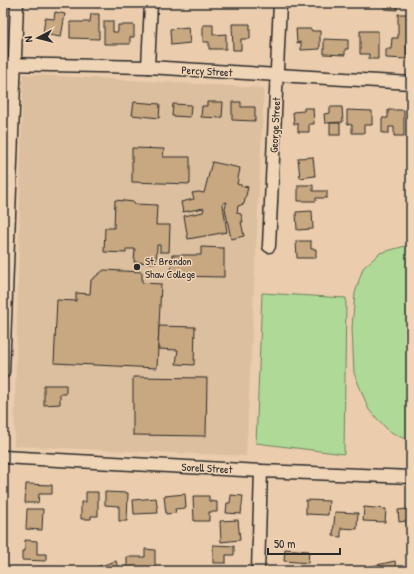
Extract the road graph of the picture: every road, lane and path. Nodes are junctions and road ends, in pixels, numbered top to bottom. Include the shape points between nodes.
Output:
1 (18, 3) edge
2 (151, 3) edge
3 (280, 3) edge
4 (3, 64) edge
5 (16, 65) junction
6 (148, 67) junction
7 (277, 75) junction
8 (411, 83) edge
9 (269, 246) dead end
10 (3, 372) edge
11 (3, 457) edge
12 (261, 471) junction
13 (411, 477) edge
14 (258, 571) edge

1 - 5 street
2 - 6 street
3 - 7 street, George Street
4 - 5 street, Percy Street
5 - 6 street, Percy Street
5 - 10 street
6 - 7 street, Percy Street
7 - 8 street, Percy Street
7 - 9 street, George Street
11 - 12 street, Sorell Street
12 - 13 street, Sorell Street
12 - 14 street

